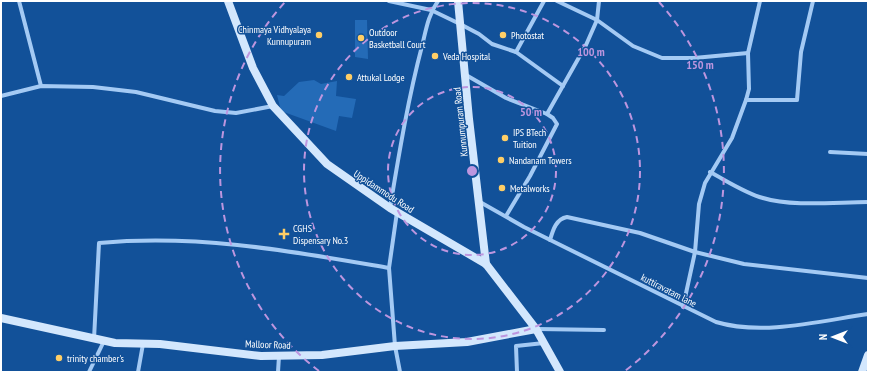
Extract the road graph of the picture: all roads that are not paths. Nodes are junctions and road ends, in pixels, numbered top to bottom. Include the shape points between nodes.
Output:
1 (19, 1) edge
2 (228, 1) edge
3 (389, 1) edge
4 (438, 1) edge
5 (458, 1) edge
6 (544, 1) edge
7 (557, 1) edge
8 (599, 1) edge
9 (760, 1) edge
10 (813, 1) edge
11 (431, 10) junction
12 (597, 20) junction
13 (460, 24) junction
14 (516, 52) junction
15 (748, 53) junction
16 (466, 75) junction
17 (41, 86) junction
18 (563, 86) junction
19 (1, 96) edge
20 (746, 100) junction
21 (273, 106) junction
22 (546, 114) junction
23 (830, 152) dead end
24 (868, 154) edge
25 (710, 172) junction
26 (479, 202) junction
27 (868, 202) edge
28 (393, 210) junction
29 (506, 216) junction
30 (550, 240) junction
31 (695, 252) junction
32 (486, 264) junction
33 (389, 268) junction
34 (868, 278) edge
35 (684, 307) junction
36 (868, 314) edge
37 (1, 318) edge
38 (536, 329) junction
39 (604, 330) dead end
40 (94, 339) junction
41 (104, 341) junction
42 (544, 343) junction
43 (143, 344) junction
44 (395, 346) junction
45 (868, 355) edge
46 (279, 356) junction
47 (89, 372) edge
48 (138, 372) edge
49 (278, 372) edge
50 (400, 372) edge
51 (517, 372) edge
52 (560, 372) edge
53 (862, 372) edge

1 - 17 street
2 - 21 street, Uppidammodu Road via 253,68
3 - 11 street
4 - 11 street
5 - 13 street, Kunnumpuram Road
6 - 14 street
7 - 12 street
8 - 12 street
9 - 15 street
10 - 20 street via 801,52 797,100
11 - 13 street
11 - 28 street via 409,102
12 - 15 street via 633,46 662,58
12 - 18 street
13 - 14 street via 492,44
13 - 16 street, Kunnumpuram Road
14 - 18 street
15 - 20 street
16 - 22 street via 506,98
16 - 26 street, Kunnumpuram Road
17 - 19 street
17 - 21 street via 93,87 136,92 215,111 236,113
18 - 22 street
20 - 25 street via 732,138
21 - 28 street, Uppidammodu Road via 327,164
22 - 29 street via 557,124
23 - 24 street
25 - 27 street via 773,201
25 - 31 street via 699,204
26 - 29 street, kuttiravatam lane
26 - 32 street, Kunnumpuram Road
28 - 32 street, Uppidammodu Road
28 - 33 street
29 - 30 street, kuttiravatam lane
30 - 31 street via 557,222 567,217 640,233
30 - 35 street, kuttiravatam lane
31 - 34 street via 744,264
31 - 35 street
32 - 38 street, Uppidammodu Road
33 - 40 street via 254,245 138,239 99,243
33 - 44 street
35 - 36 street, kuttiravatam lane via 727,326 748,328
37 - 40 street, Malloor Road
38 - 39 street
38 - 42 street, Uppidammodu Road
38 - 44 street, Malloor Road via 467,342
40 - 41 street, Malloor Road
41 - 43 street, Malloor Road
41 - 47 street
42 - 51 street via 516,346
42 - 52 street, Uppidammodu Road
43 - 46 street, Malloor Road
43 - 48 street
44 - 46 street, Malloor Road via 322,355
44 - 50 street
45 - 53 street
46 - 49 street

